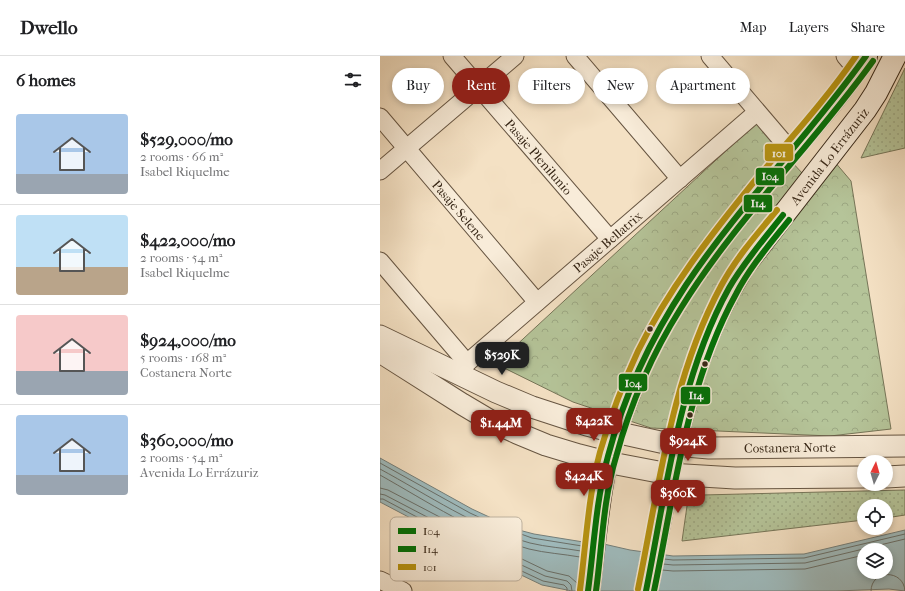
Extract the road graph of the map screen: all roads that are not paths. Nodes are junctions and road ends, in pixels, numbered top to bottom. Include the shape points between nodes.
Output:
1 (452, 56) edge
2 (515, 56) edge
3 (575, 56) edge
4 (710, 56) edge
5 (895, 56) edge
6 (856, 60) edge
7 (462, 68) edge
8 (501, 68) edge
9 (459, 104) edge
10 (494, 104) edge
11 (757, 112) junction
12 (380, 117) edge
13 (407, 149) junction
14 (791, 151) junction
15 (380, 171) edge
16 (680, 179) junction
17 (610, 239) junction
18 (380, 261) edge
19 (537, 302) junction
20 (380, 336) edge
21 (380, 352) edge
22 (464, 368) junction
23 (615, 432) junction
24 (674, 445) junction
25 (905, 446) edge
26 (606, 462) junction
27 (669, 474) junction
28 (905, 476) edge
29 (857, 477) edge
30 (893, 477) edge
31 (380, 580) edge
32 (403, 591) edge
33 (588, 591) edge
34 (646, 591) edge

1 - 7 street, Pasaje Plenilunio
2 - 8 street
3 - 16 street
4 - 11 street
5 - 24 main road, Avenida Lo Errázuriz via 865,110 756,249 730,287 706,337 696,365
6 - 14 main road via 841,90
9 - 13 street
10 - 17 street, Pasaje Plenilunio
11 - 14 street
11 - 16 street, Pasaje Bellatrix
12 - 13 street, Pasaje Selene
13 - 15 street
13 - 19 street, Pasaje Selene
14 - 23 main road via 700,264 680,294 649,347
16 - 17 street, Pasaje Bellatrix
17 - 19 street, Pasaje Bellatrix
18 - 22 street
19 - 22 street, Pasaje Bellatrix
20 - 22 street, Costanera Norte
21 - 26 street via 489,420 546,445
22 - 23 street, Costanera Norte via 496,392 532,407
23 - 24 street, Costanera Norte
23 - 26 main road
24 - 25 street, Costanera Norte via 709,448
24 - 27 main road, Avenida Lo Errázuriz
26 - 27 street
26 - 33 main road
27 - 29 street via 735,478
27 - 34 main road, Avenida Lo Errázuriz
28 - 30 street
31 - 32 street

